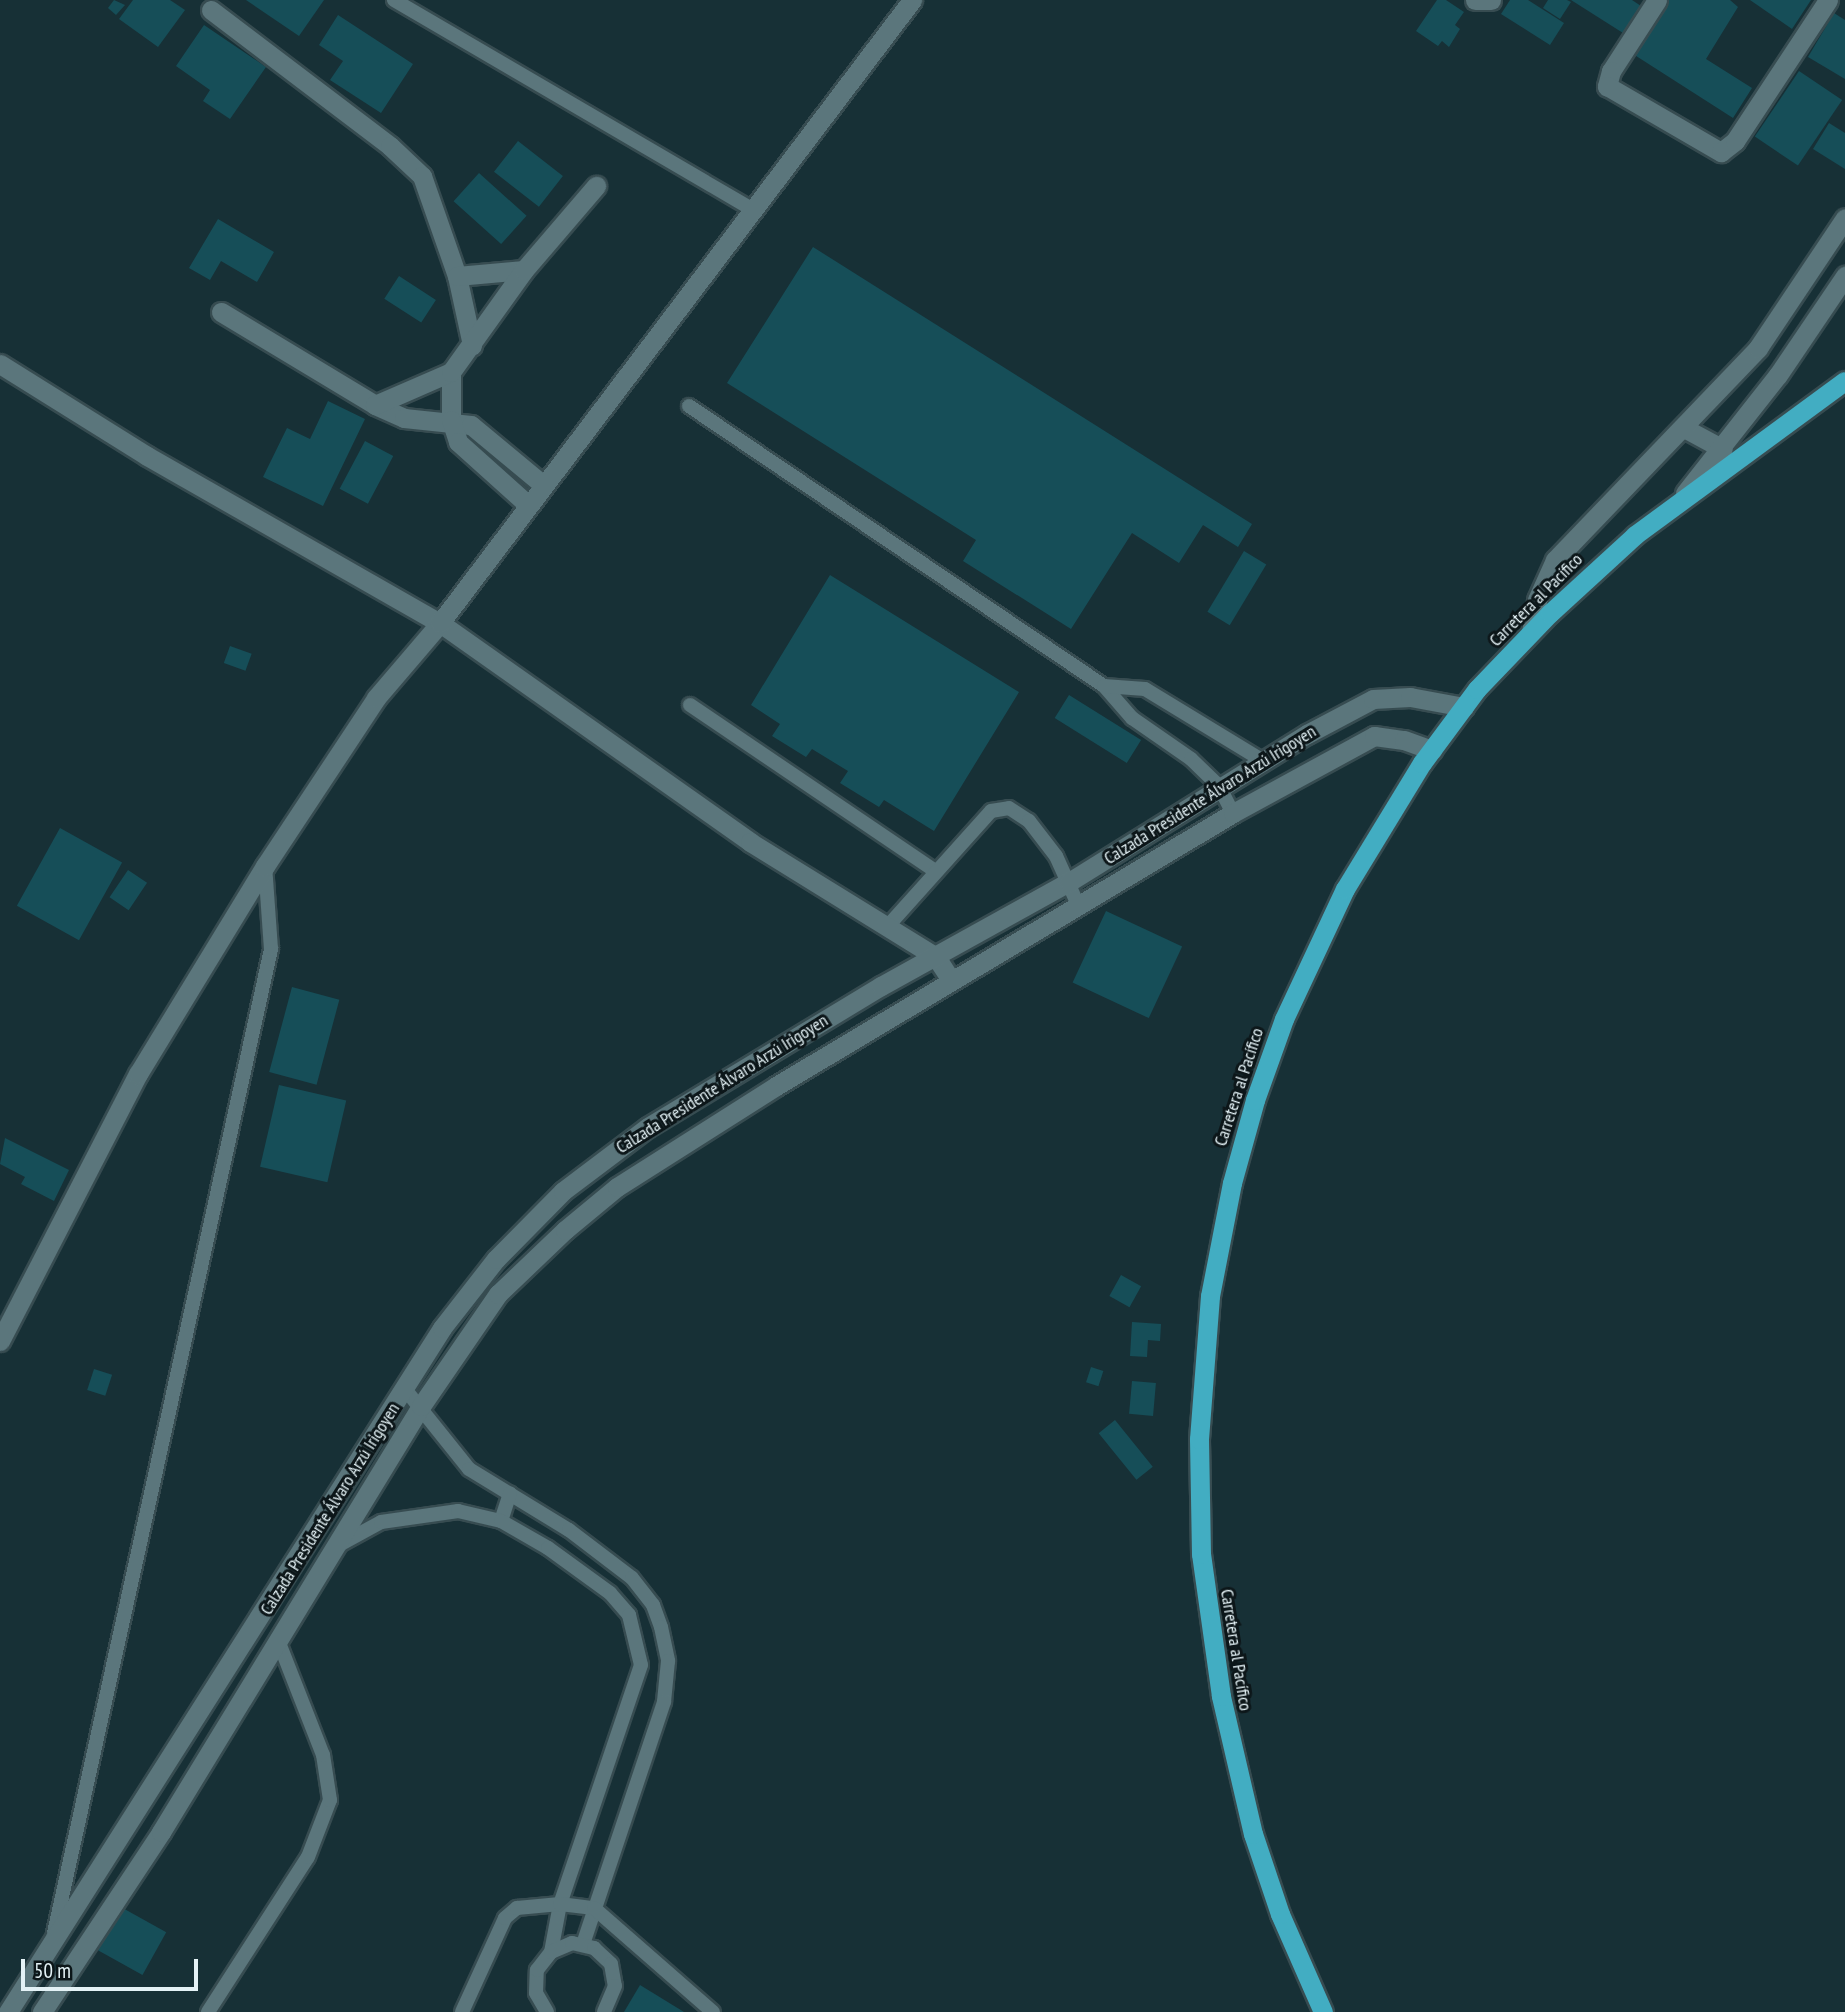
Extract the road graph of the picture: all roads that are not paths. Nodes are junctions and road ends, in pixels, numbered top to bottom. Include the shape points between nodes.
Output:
1 (394, 0) edge
2 (912, 0) edge
3 (1475, 0) edge
4 (1491, 0) edge
5 (1657, 0) edge
6 (1828, 0) edge
7 (211, 10) dead end
8 (596, 186) dead end
9 (755, 211) junction
10 (1845, 218) edge
11 (524, 270) junction
12 (457, 276) junction
13 (1845, 276) edge
14 (221, 312) dead end
15 (472, 345) junction
16 (0, 364) edge
17 (452, 372) junction
18 (1845, 381) edge
19 (374, 405) junction
20 (689, 406) dead end
21 (452, 420) junction
22 (1684, 428) junction
23 (1723, 449) junction
24 (542, 484) junction
25 (1678, 502) junction
26 (527, 504) junction
27 (440, 622) junction
28 (1531, 632) junction
29 (1104, 686) junction
30 (690, 705) dead end
31 (1464, 707) junction
32 (1432, 750) junction
33 (1262, 760) junction
34 (1219, 786) junction
35 (1233, 813) junction
36 (265, 866) junction
37 (934, 870) junction
38 (1069, 882) junction
39 (1079, 907) junction
40 (887, 926) junction
41 (936, 957) junction
42 (951, 980) junction
43 (0, 1341) edge
44 (405, 1389) junction
45 (421, 1406) junction
46 (510, 1493) junction
47 (500, 1521) junction
48 (337, 1546) junction
49 (661, 1627) junction
50 (278, 1640) junction
51 (638, 1641) junction
52 (559, 1905) junction
53 (594, 1908) junction
54 (52, 1944) junction
55 (583, 1944) junction
56 (551, 1952) junction
57 (541, 2009) edge
58 (8, 2012) edge
59 (42, 2012) edge
60 (208, 2012) edge
61 (462, 2012) edge
62 (604, 2012) edge
63 (713, 2012) edge
64 (1323, 2012) edge

1 - 9 lane
2 - 9 street
3 - 4 street
5 - 6 street via 1611,71 1607,86 1721,152 1735,141
7 - 12 street via 390,146 422,176
8 - 11 street
9 - 24 street
10 - 22 street via 1758,348
11 - 12 street
11 - 15 street
12 - 15 street
13 - 23 street
14 - 19 street
15 - 17 street
16 - 27 street via 147,456
17 - 19 street
17 - 21 street
18 - 25 highway, Carretera al Pacífico
19 - 21 street via 433,423
20 - 29 lane
21 - 24 street via 471,425
21 - 26 street via 458,442
22 - 23 street
22 - 28 street via 1555,560 1536,600
23 - 25 street
24 - 26 street
25 - 28 highway, Carretera al Pacífico via 1591,573
26 - 27 street
27 - 36 street via 376,698
27 - 40 street via 750,842
28 - 31 highway, Carretera al Pacífico
29 - 33 lane via 1145,688
29 - 34 lane via 1132,718 1191,759
30 - 37 lane
31 - 32 highway, Carretera al Pacífico
31 - 33 street, Calzada Presidente Álvaro Arzú Irigoyen via 1410,696 1373,699
32 - 35 street, Calzada Presidente Álvaro Arzú Irigoyen via 1374,736
32 - 64 highway, Carretera al Pacífico via 1345,889 1284,1019 1232,1183 1210,1296 1201,1382 1202,1554 1221,1696 1253,1834 1280,1914
33 - 34 street, Calzada Presidente Álvaro Arzú Irigoyen
34 - 35 lane
34 - 38 street, Calzada Presidente Álvaro Arzú Irigoyen
35 - 39 street, Calzada Presidente Álvaro Arzú Irigoyen
36 - 43 street via 138,1074
36 - 54 lane via 271,948
37 - 38 lane via 992,811 1009,808 1029,821
37 - 40 lane
38 - 39 lane
38 - 41 street, Calzada Presidente Álvaro Arzú Irigoyen
39 - 42 street, Calzada Presidente Álvaro Arzú Irigoyen
40 - 41 street
41 - 42 street
41 - 44 street, Calzada Presidente Álvaro Arzú Irigoyen via 648,1127 590,1169 536,1217 476,1282
42 - 45 street, Calzada Presidente Álvaro Arzú Irigoyen via 617,1187 498,1294
44 - 45 lane
44 - 54 street, Calzada Presidente Álvaro Arzú Irigoyen
45 - 46 lane via 443,1441 469,1469
45 - 48 street, Calzada Presidente Álvaro Arzú Irigoyen
46 - 47 lane
46 - 49 lane via 632,1578 653,1605
47 - 48 lane via 458,1511 416,1515 381,1522
47 - 51 lane via 611,1593 629,1615
48 - 50 street, Calzada Presidente Álvaro Arzú Irigoyen
49 - 51 lane
49 - 53 lane via 668,1661 664,1702
50 - 59 street, Calzada Presidente Álvaro Arzú Irigoyen via 161,1832
50 - 60 lane via 323,1755 331,1800 309,1857
51 - 52 lane via 641,1665
52 - 53 lane
52 - 56 lane
52 - 61 lane via 517,1908 505,1918
53 - 55 lane
53 - 63 lane
54 - 58 street, Calzada Presidente Álvaro Arzú Irigoyen
55 - 56 lane
55 - 62 lane via 603,1955 614,1974 613,1997
56 - 57 lane via 537,1970

